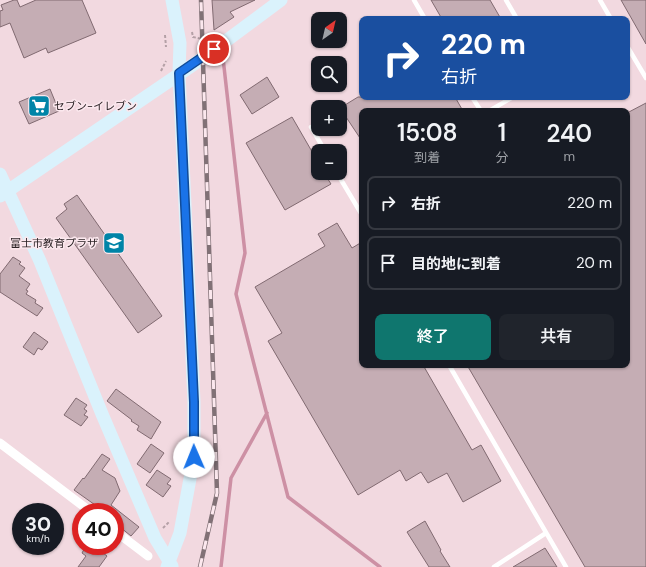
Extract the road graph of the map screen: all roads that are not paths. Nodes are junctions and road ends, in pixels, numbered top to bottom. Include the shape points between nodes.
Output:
1 (172, 0) edge
2 (281, 0) edge
3 (414, 0) edge
4 (506, 0) edge
5 (600, 0) edge
6 (423, 16) edge
7 (515, 16) edge
8 (609, 16) edge
9 (630, 51) edge
10 (179, 73) junction
11 (646, 78) edge
12 (508, 100) edge
13 (495, 108) edge
14 (0, 174) edge
15 (342, 180) edge
16 (4, 194) edge
17 (359, 210) edge
18 (451, 368) edge
19 (0, 443) edge
20 (79, 503) edge
21 (546, 532) junction
22 (124, 538) edge
23 (148, 556) dead end
24 (170, 565) edge
25 (494, 567) edge
26 (566, 567) edge

1 - 10 street via 180,43
2 - 10 street
3 - 6 lane
4 - 7 lane
5 - 8 lane
9 - 11 lane
10 - 16 street
10 - 24 street via 194,457 180,533
12 - 13 lane
14 - 16 street
15 - 17 lane
16 - 24 street via 40,261 102,414 152,530
18 - 21 lane
19 - 20 street
21 - 25 lane
21 - 26 lane
22 - 23 street

